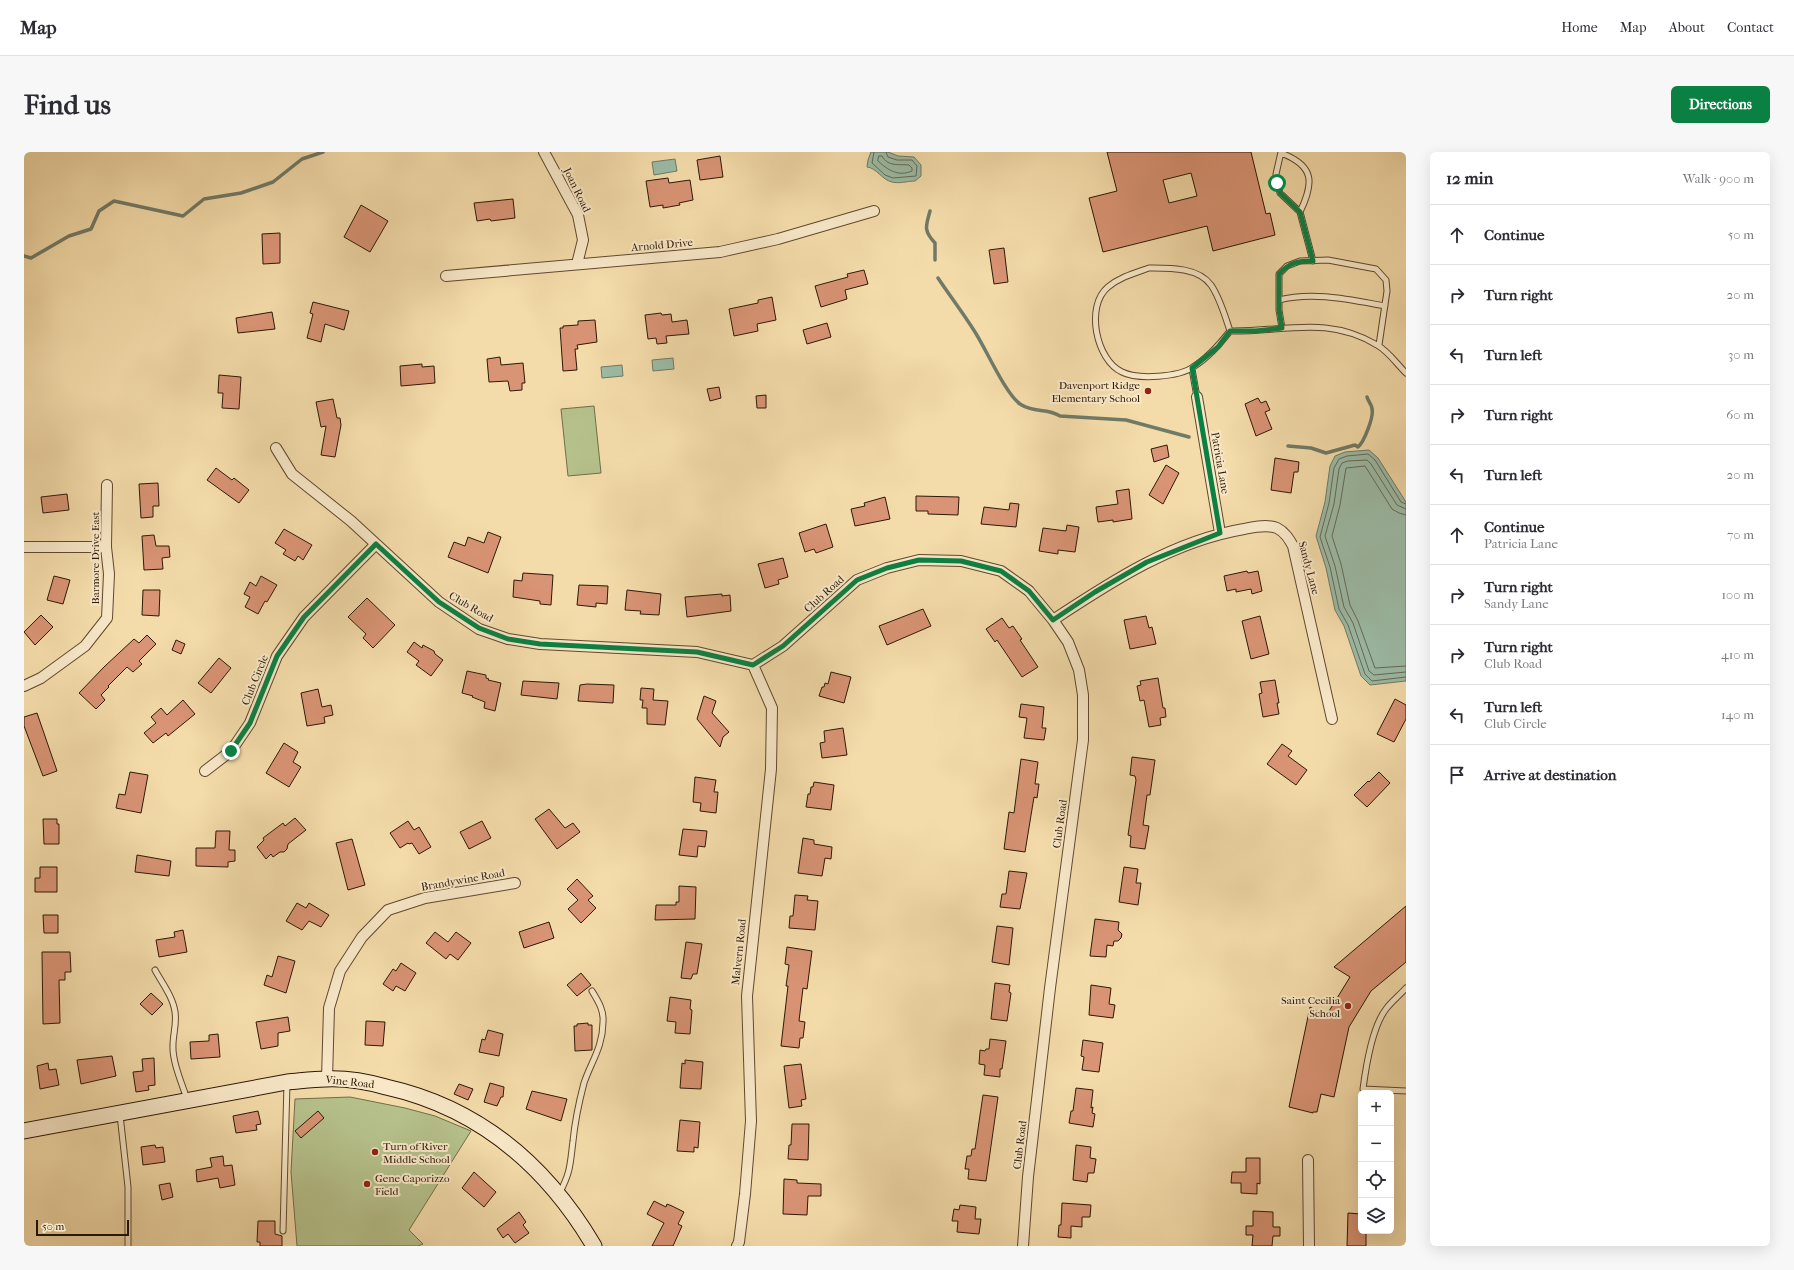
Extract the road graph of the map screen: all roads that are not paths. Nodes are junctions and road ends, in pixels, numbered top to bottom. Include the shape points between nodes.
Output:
1 (544, 152) edge
2 (1281, 152) edge
3 (874, 211) dead end
4 (1300, 212) junction
5 (1313, 261) junction
6 (577, 264) junction
7 (446, 276) dead end
8 (1279, 300) junction
9 (1385, 306) junction
10 (1282, 328) junction
11 (1230, 331) junction
12 (1378, 345) junction
13 (1192, 368) junction
14 (1406, 373) edge
15 (1197, 397) joint
16 (276, 448) dead end
17 (107, 485) dead end
18 (1220, 533) junction
19 (376, 544) junction
20 (106, 547) junction
21 (24, 548) edge
22 (1053, 620) junction
23 (753, 665) junction
24 (24, 686) edge
25 (1332, 718) dead end
26 (205, 771) dead end
27 (515, 883) dead end
28 (155, 970) dead end
29 (1406, 988) edge
30 (592, 991) dead end
31 (327, 1078) junction
32 (287, 1082) junction
33 (1406, 1091) edge
34 (187, 1100) junction
35 (120, 1112) junction
36 (24, 1131) edge
37 (1308, 1160) dead end
38 (559, 1194) junction
39 (283, 1231) dead end
40 (128, 1246) edge
41 (594, 1246) edge
42 (737, 1246) edge
43 (1022, 1246) edge
44 (1309, 1246) edge

1 - 6 street, Joan Road via 578,215 583,240
2 - 4 lane via 1276,174 1280,193
2 - 4 lane via 1304,166 1309,177 1310,186
3 - 6 street, Arnold Drive via 778,239 720,252
4 - 5 lane
5 - 8 lane via 1300,261 1287,266 1279,274
5 - 9 lane via 1328,260 1376,269 1386,280
6 - 7 street, Arnold Drive
8 - 9 lane via 1292,296 1342,299
8 - 10 lane
9 - 12 lane
10 - 11 lane
10 - 12 lane via 1310,326 1347,330
11 - 13 lane via 1218,347
11 - 13 lane via 1210,284 1183,269 1149,268 1122,278 1107,288 1098,301 1095,322 1099,342 1109,361 1122,372 1141,378 1166,376
12 - 14 lane
13 - 15 lane
15 - 18 street, Patricia Lane
16 - 19 street, Club Road via 292,474 352,521
17 - 20 street, Barmore Drive East
18 - 22 street, Sandy Lane via 1147,562
18 - 25 street, Sandy Lane via 1260,526 1277,528 1286,534 1293,546
19 - 23 street, Club Road via 439,602 479,628 508,639 540,644 697,652
19 - 26 street, Club Circle via 304,617 277,656 250,723 231,751
20 - 21 street
20 - 24 street, Barmore Drive East via 109,574 107,618 85,646 41,678
22 - 23 street, Club Road via 1029,591 1001,571 961,561 919,560 887,568 857,580 783,646
22 - 43 street, Club Road via 1068,642 1080,670 1083,740 1050,988
23 - 42 street, Malvern Road via 772,708 771,769 747,996 751,1122 745,1194
27 - 31 street, Brandywine Road via 425,898 388,910 362,937 340,971 329,1008
28 - 34 lane via 175,1012 173,1046
29 - 33 lane via 1386,1009 1377,1026 1366,1063 1363,1089
30 - 38 lane via 602,1010 602,1041 585,1082 576,1116 571,1162 567,1179
31 - 32 street, Vine Road
31 - 38 street, Vine Road via 372,1083 403,1090 440,1103 477,1122 507,1142
32 - 34 street, Vine Road
32 - 39 lane
34 - 35 street, Vine Road
35 - 36 street, Vine Road
35 - 40 lane via 127,1174
37 - 44 street
38 - 41 street, Vine Road

